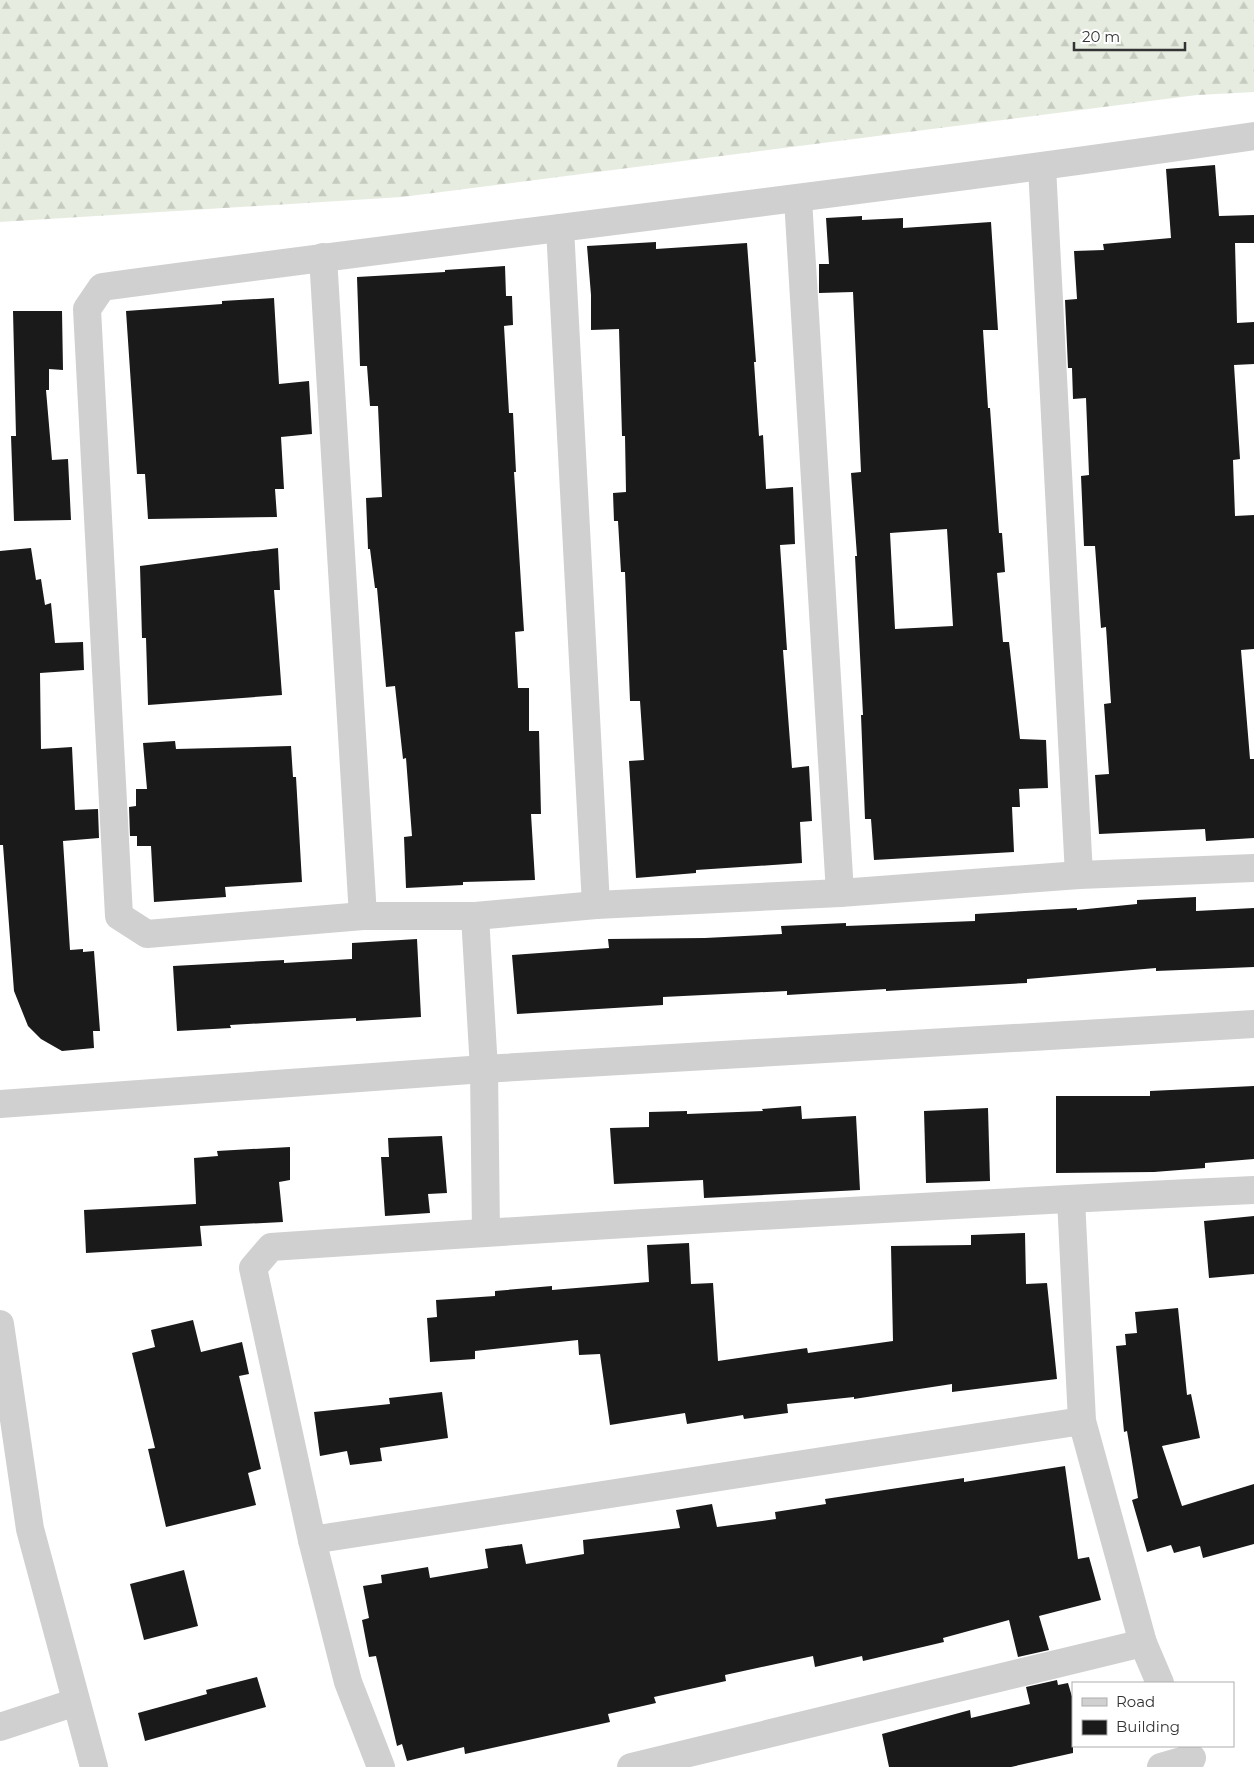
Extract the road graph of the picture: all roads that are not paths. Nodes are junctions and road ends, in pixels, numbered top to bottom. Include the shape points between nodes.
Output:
1 (1254, 136) edge
2 (1042, 167) junction
3 (798, 199) junction
4 (560, 228) junction
5 (323, 257) junction
6 (1254, 868) edge
7 (1079, 875) junction
8 (840, 894) junction
9 (596, 905) junction
10 (362, 916) junction
11 (475, 916) junction
12 (1254, 1024) edge
13 (484, 1069) junction
14 (0, 1104) edge
15 (1254, 1190) edge
16 (1071, 1198) junction
17 (486, 1232) junction
18 (0, 1324) edge
19 (1082, 1421) junction
20 (312, 1540) junction
21 (1144, 1642) junction
22 (1160, 1682) edge
23 (76, 1702) junction
24 (0, 1727) edge
25 (1191, 1757) edge
26 (94, 1767) edge
27 (381, 1767) edge
28 (631, 1767) edge
29 (1161, 1767) edge

1 - 2 street
2 - 3 street
2 - 7 street
3 - 4 street
3 - 8 street
4 - 5 street
4 - 9 street
5 - 10 street
5 - 10 street via 102,287 87,310 119,916 147,934
6 - 7 street
7 - 8 street
8 - 9 street
9 - 11 street
10 - 11 street
11 - 13 street
12 - 13 street
13 - 14 street
13 - 17 street
15 - 16 street
16 - 17 street
16 - 19 street
17 - 20 street via 271,1246 253,1268
18 - 23 street via 30,1529
19 - 20 street
19 - 21 street
20 - 27 street via 348,1682
21 - 22 street
21 - 28 street
23 - 24 street
23 - 26 street
25 - 29 street

